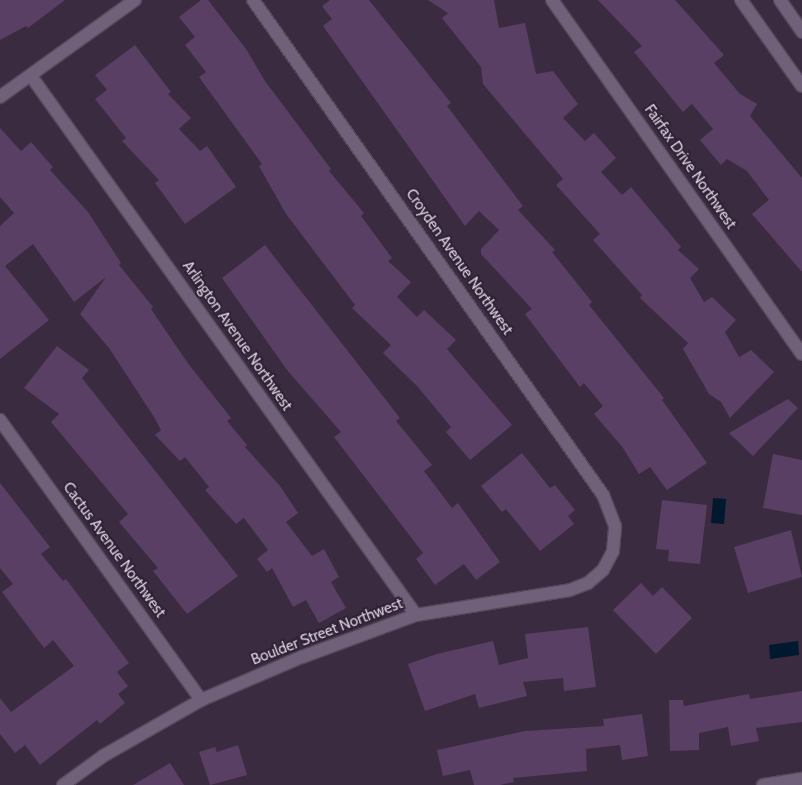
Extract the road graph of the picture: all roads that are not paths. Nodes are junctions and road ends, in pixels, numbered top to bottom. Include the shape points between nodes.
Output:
1 (135, 0) edge
2 (254, 0) edge
3 (552, 0) edge
4 (741, 0) edge
5 (780, 0) edge
6 (802, 32) edge
7 (31, 76) junction
8 (802, 86) edge
9 (0, 97) edge
10 (802, 354) edge
11 (0, 420) edge
12 (613, 552) joint
13 (416, 615) junction
14 (201, 700) junction
15 (802, 779) edge
16 (63, 785) edge
17 (763, 785) edge

1 - 7 street
2 - 12 street, Croyden Avenue Northwest via 603,495 615,526
3 - 10 street, Fairfax Drive Northwest
4 - 8 street
5 - 6 street
7 - 9 street
7 - 13 street, Arlington Avenue Northwest
11 - 14 street, Cactus Avenue Northwest
12 - 13 street, Boulder Street Northwest via 603,570 588,584 570,590
13 - 14 street, Boulder Street Northwest via 302,657
14 - 16 street, Boulder Street Northwest via 103,756
15 - 17 street

